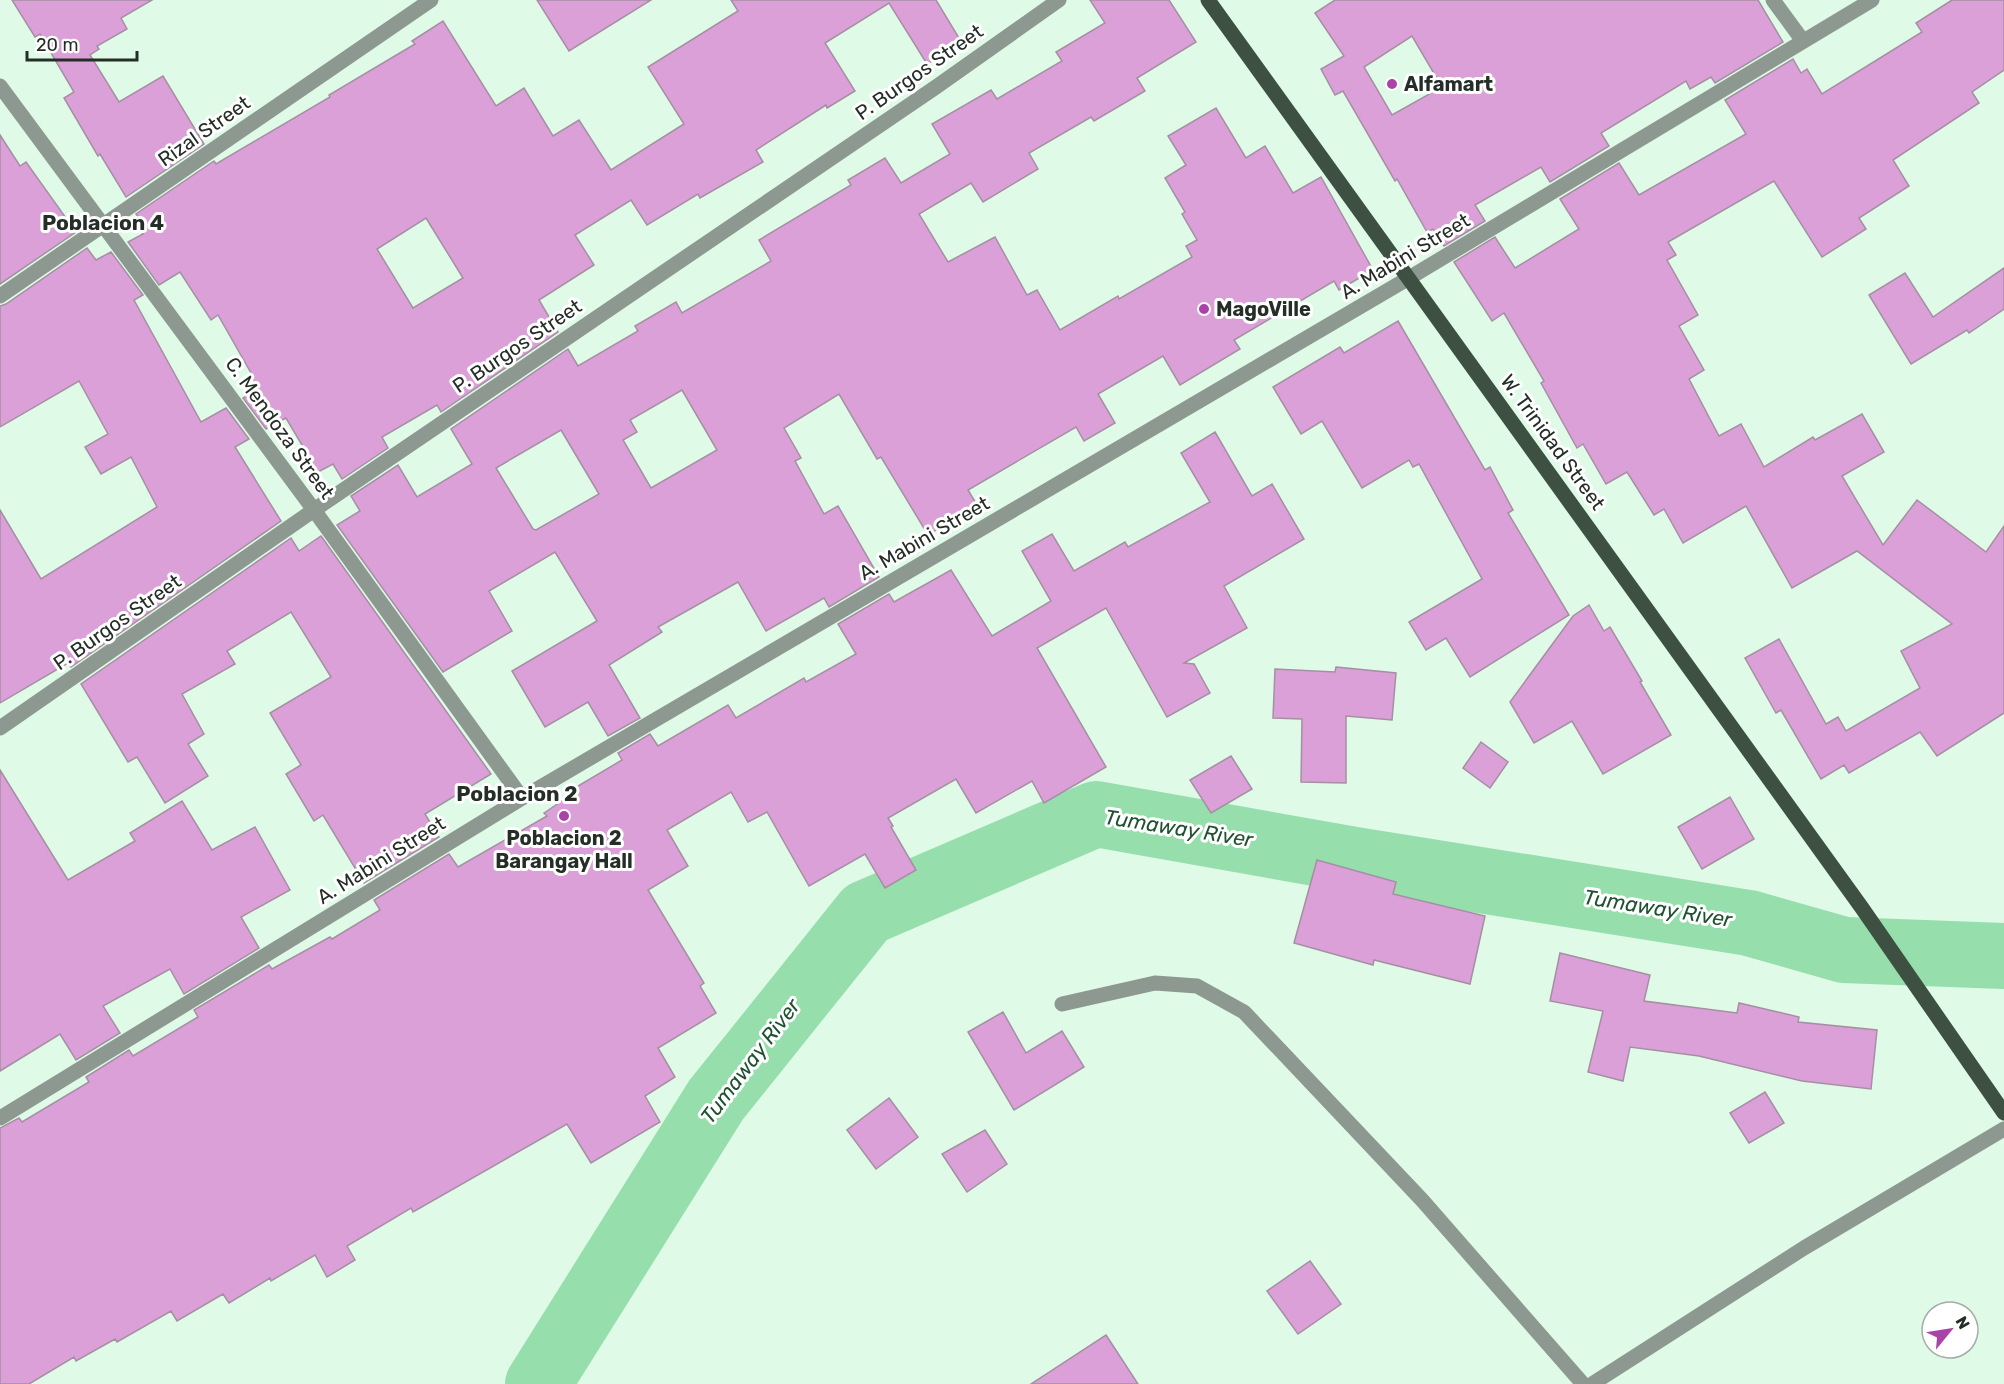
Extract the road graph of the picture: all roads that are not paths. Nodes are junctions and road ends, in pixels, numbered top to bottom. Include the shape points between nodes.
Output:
1 (431, 0) edge
2 (1059, 0) edge
3 (1208, 0) edge
4 (1773, 0) edge
5 (1872, 0) edge
6 (1803, 42) junction
7 (0, 86) edge
8 (104, 225) junction
9 (1409, 278) junction
10 (0, 296) edge
11 (314, 510) junction
12 (0, 728) edge
13 (522, 798) junction
14 (1062, 1004) dead end
15 (2004, 1113) edge
16 (0, 1118) edge
17 (2004, 1130) edge
18 (1583, 1384) edge
19 (1592, 1384) edge

1 - 8 street, Rizal Street
2 - 11 street, P. Burgos Street
3 - 9 main road, W. Trinidad Street
4 - 6 street
5 - 6 street, A. Mabini Street
6 - 9 street, A. Mabini Street
7 - 8 street, C. Mendoza Street
8 - 10 street, Rizal Street
8 - 11 street, C. Mendoza Street
9 - 13 street, A. Mabini Street
9 - 15 main road, W. Trinidad Street via 1862,908
11 - 12 street, P. Burgos Street
11 - 13 street, C. Mendoza Street
13 - 16 street, A. Mabini Street
14 - 18 street via 1155,983 1197,986 1244,1012 1422,1200
17 - 19 street via 1804,1248

